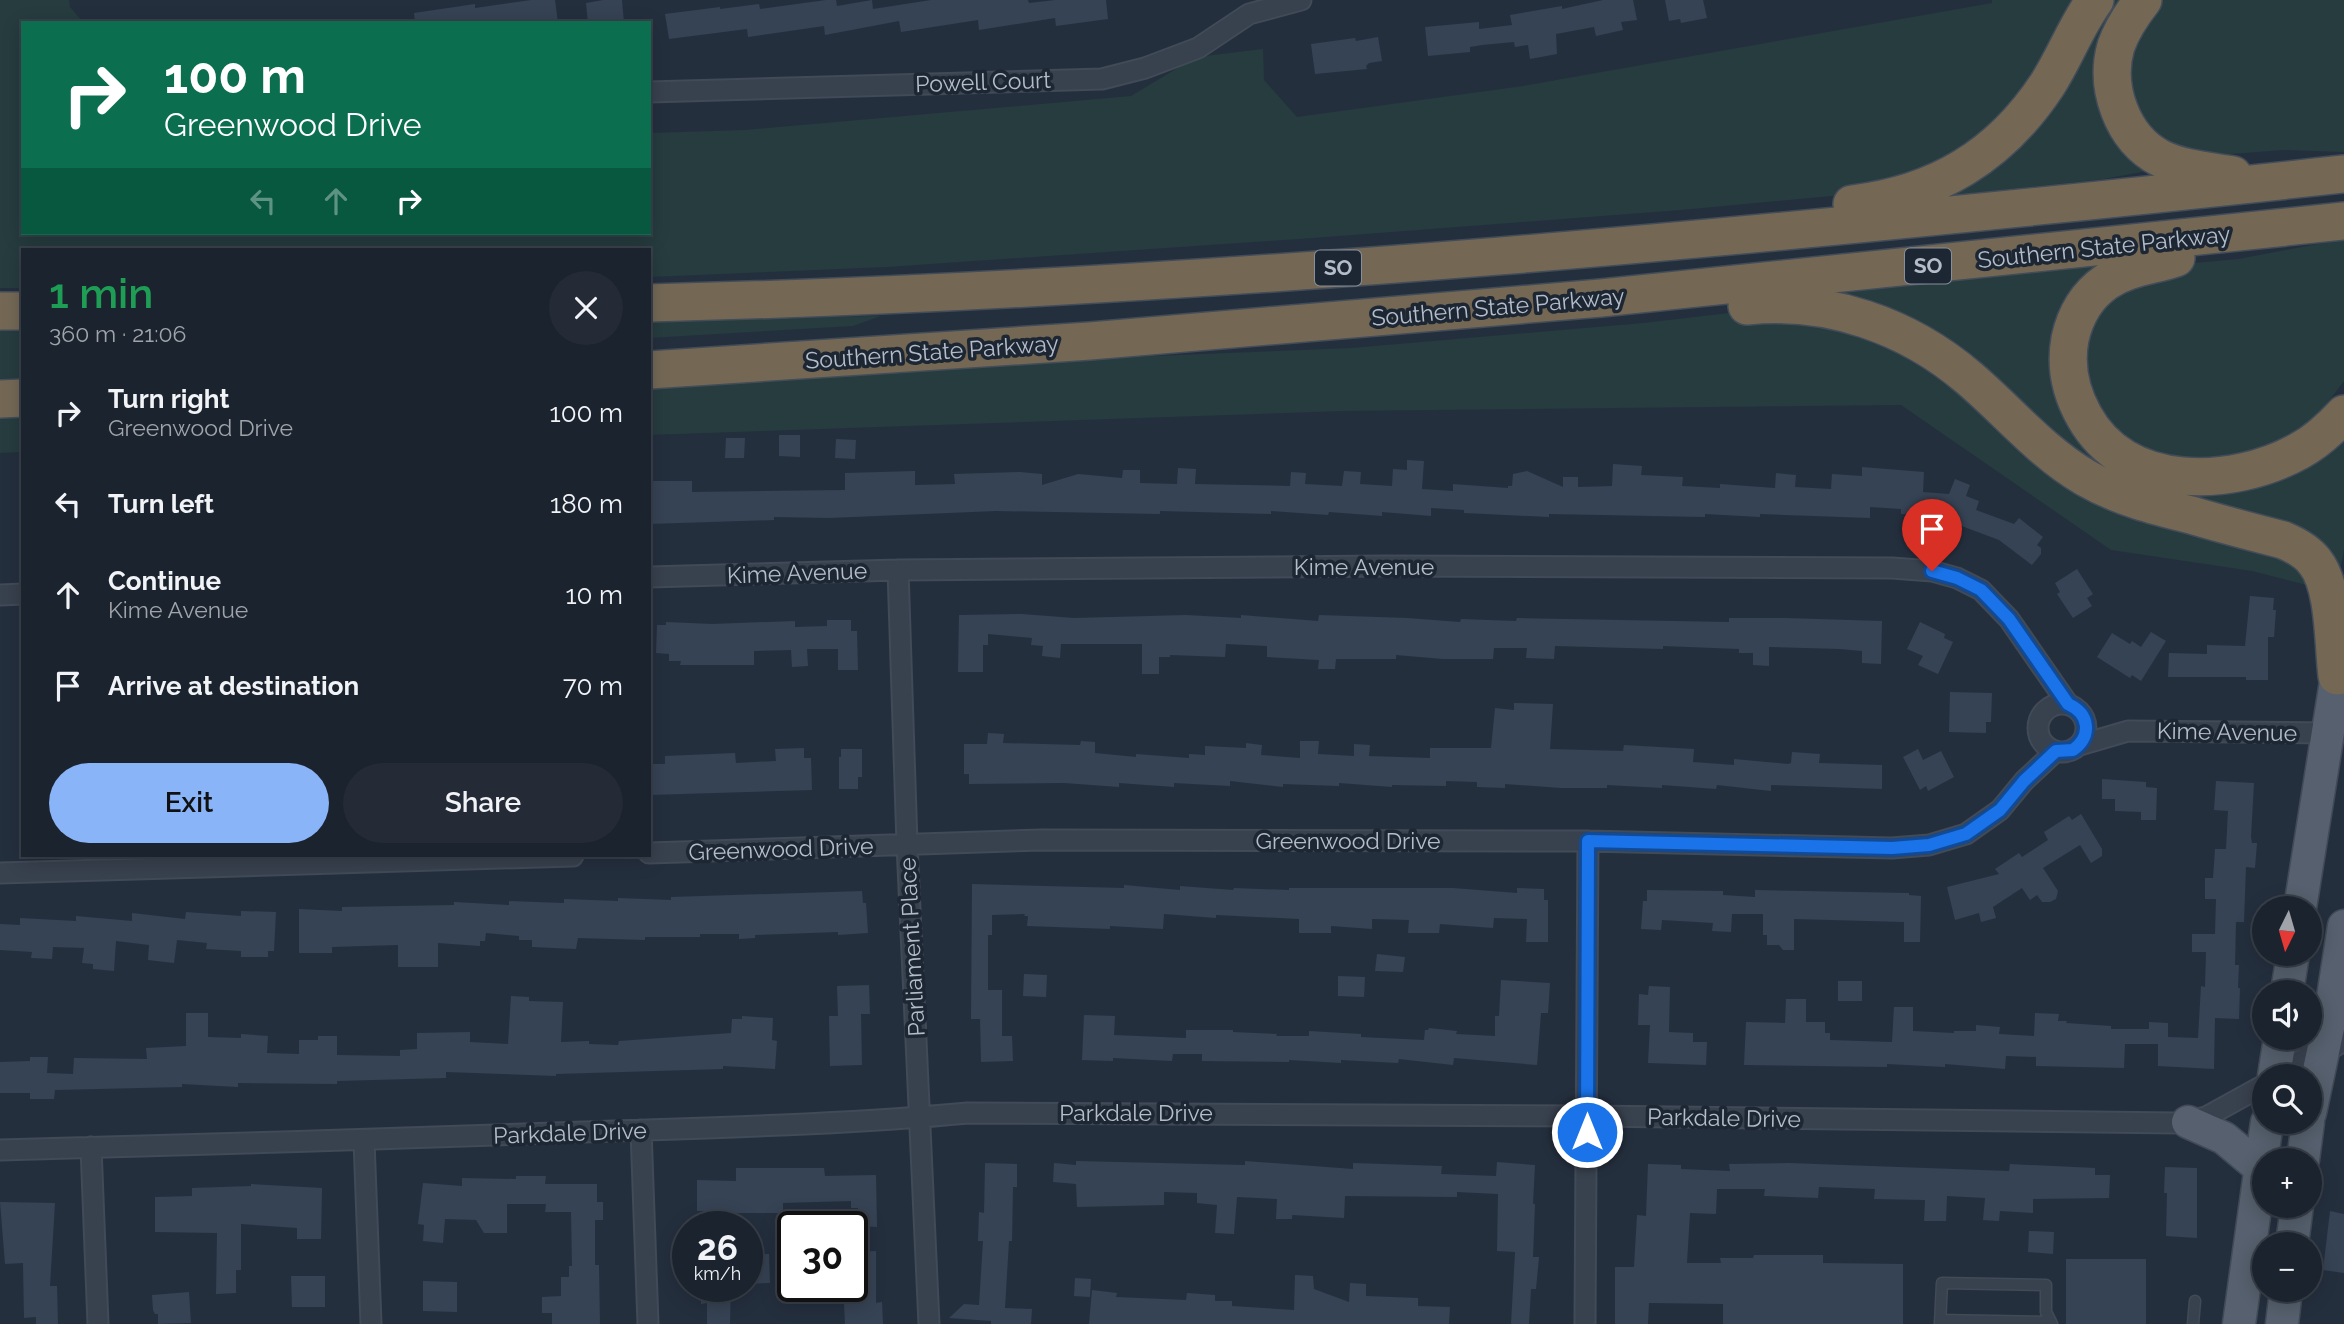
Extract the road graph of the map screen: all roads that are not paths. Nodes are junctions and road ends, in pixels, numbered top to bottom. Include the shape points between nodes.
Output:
1 (1301, 0) edge
2 (2095, 0) edge
3 (2143, 0) edge
4 (651, 92) edge
5 (2344, 174) edge
6 (2272, 182) junction
7 (2344, 221) edge
8 (2254, 230) junction
9 (1704, 239) junction
10 (1601, 298) junction
11 (651, 303) edge
12 (0, 311) edge
13 (21, 311) edge
14 (651, 370) edge
15 (21, 398) edge
16 (0, 399) edge
17 (2344, 414) edge
18 (898, 570) junction
19 (651, 577) edge
20 (21, 594) edge
21 (0, 595) edge
22 (2344, 635) edge
23 (2038, 663) junction
24 (2337, 676) junction
25 (2075, 709) junction
26 (2045, 710) junction
27 (2128, 731) junction
28 (2327, 733) junction
29 (2038, 734) junction
30 (2080, 745) junction
31 (2056, 751) junction
32 (2024, 781) junction
33 (1588, 841) junction
34 (907, 844) junction
35 (651, 853) edge
36 (539, 857) edge
37 (0, 873) edge
38 (2302, 896) edge
39 (2344, 926) edge
40 (2333, 1044) edge
41 (2300, 1064) edge
42 (2322, 1077) edge
43 (2252, 1093) edge
44 (1587, 1116) junction
45 (921, 1118) junction
46 (2189, 1122) junction
47 (641, 1130) junction
48 (364, 1141) junction
49 (91, 1147) junction
50 (0, 1150) edge
51 (2252, 1161) edge
52 (2253, 1218) edge
53 (2195, 1301) dead end
54 (2285, 1302) edge
55 (1940, 1322) edge
56 (2052, 1323) edge
57 (97, 1324) edge
58 (371, 1324) edge
59 (648, 1324) edge
60 (929, 1324) edge
61 (1585, 1324) edge
62 (2193, 1324) edge
63 (2239, 1324) edge
64 (2282, 1324) edge

1 - 4 street, Powell Court via 1249,14 1198,48 1102,79
2 - 9 highway via 2031,107 1964,169 1906,194 1809,209
3 - 6 highway via 2122,33 2113,60 2116,102 2129,129 2149,151 2168,161
5 - 6 highway, Southern State Parkway / SO
6 - 9 highway, Southern State Parkway / SO
7 - 8 highway, Southern State Parkway / SO
8 - 10 highway, Southern State Parkway / SO
8 - 17 highway via 2127,271 2097,289 2078,313 2069,348 2071,384 2080,409 2116,453 2156,471 2188,476 2238,473 2271,464 2302,450
9 - 11 highway, Southern State Parkway / SO via 1217,276
10 - 14 highway, Southern State Parkway / SO via 1078,342
10 - 24 highway via 1817,307 1853,315 1911,339 1954,366 2050,453 2097,484 2138,502 2283,540 2308,554 2318,565 2328,593
12 - 13 highway
15 - 16 highway
18 - 19 street, Kime Avenue
18 - 23 street, Kime Avenue via 1386,566 1932,571 1981,590 2009,619
18 - 34 street, Parliament Place
20 - 21 street
22 - 24 main road
23 - 25 street, Kime Avenue
23 - 26 street, Kime Avenue
24 - 28 main road
25 - 26 street via 2060,703
25 - 27 street, Kime Avenue
25 - 30 street via 2087,730
26 - 29 street
27 - 28 street, Kime Avenue
27 - 30 street, Kime Avenue
28 - 38 main road
29 - 31 street
29 - 32 street, Greenwood Drive
30 - 31 street
31 - 32 street, Greenwood Drive
32 - 33 street, Greenwood Drive via 2000,810 1966,834 1929,845
33 - 34 street, Greenwood Drive
33 - 44 street
34 - 35 street, Greenwood Drive
34 - 45 street, Parliament Place
36 - 37 street
39 - 40 main road
40 - 41 street
40 - 42 main road
43 - 46 street, Parkdale Drive
44 - 45 street, Parkdale Drive via 968,1113
44 - 46 street, Parkdale Drive
44 - 61 street
45 - 47 street, Parkdale Drive
45 - 60 street, Parliament Place
46 - 51 main road via 2224,1138
47 - 48 street, Parkdale Drive
47 - 59 street
48 - 49 street, Parkdale Drive
48 - 58 street
49 - 50 street, Parkdale Drive
49 - 57 street
52 - 63 main road
53 - 62 lane
54 - 64 main road
55 - 56 lane
55 - 56 lane via 1942,1283 2046,1285 2046,1312

